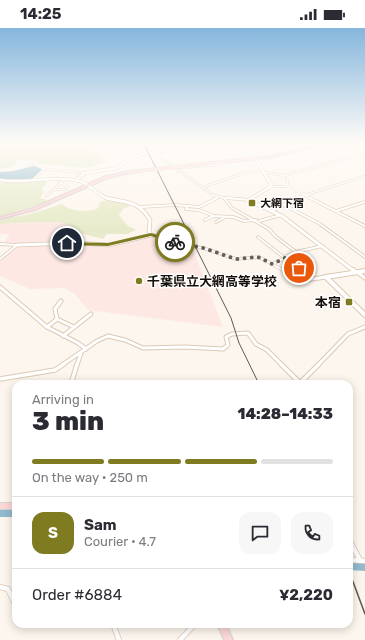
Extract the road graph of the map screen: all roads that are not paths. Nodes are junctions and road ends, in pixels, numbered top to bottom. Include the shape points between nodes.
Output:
1 (43, 171) edge
2 (60, 171) edge
3 (101, 171) edge
4 (142, 171) edge
5 (182, 171) edge
6 (264, 171) junction
7 (302, 171) edge
8 (85, 173) junction
9 (282, 176) junction
10 (365, 176) edge
11 (0, 180) edge
12 (34, 180) junction
13 (64, 180) junction
14 (76, 180) junction
15 (59, 182) junction
16 (89, 184) junction
17 (287, 186) junction
18 (204, 187) junction
19 (271, 187) junction
20 (54, 189) junction
21 (302, 194) junction
22 (46, 196) dead end
23 (218, 197) junction
24 (224, 198) junction
25 (249, 200) junction
26 (365, 202) edge
27 (362, 203) junction
28 (284, 205) junction
29 (365, 205) edge
30 (187, 206) junction
31 (141, 207) junction
32 (272, 211) junction
33 (336, 211) junction
34 (281, 215) junction
35 (214, 216) junction
36 (226, 216) junction
37 (0, 218) edge
38 (205, 220) dead end
39 (256, 220) junction
40 (259, 221) junction
41 (216, 222) dead end
42 (365, 226) edge
43 (151, 235) junction
44 (258, 237) dead end
45 (0, 244) edge
46 (17, 245) junction
47 (190, 246) joint
48 (322, 246) junction
49 (296, 252) junction
50 (363, 254) edge
51 (365, 257) edge
52 (0, 258) edge
53 (285, 258) junction
54 (272, 264) junction
55 (365, 271) edge
56 (356, 272) junction
57 (326, 277) junction
58 (309, 278) junction
59 (365, 278) edge
60 (0, 287) edge
61 (61, 301) dead end
62 (91, 314) dead end
63 (365, 315) edge
64 (57, 319) junction
65 (47, 327) junction
66 (74, 327) junction
67 (365, 327) edge
68 (64, 336) junction
69 (86, 349) junction
70 (81, 354) junction
71 (0, 379) edge
72 (72, 380) edge
73 (296, 380) edge
74 (304, 380) edge
75 (0, 506) edge
76 (12, 506) edge
77 (353, 546) edge
78 (363, 560) edge
79 (0, 587) edge
80 (12, 598) edge
81 (114, 628) edge
82 (191, 628) edge
83 (223, 628) edge
84 (119, 640) edge
85 (180, 640) edge
86 (229, 640) edge

1 - 12 street
2 - 8 street
3 - 8 street
4 - 16 main road, bridge via 110,176
5 - 18 street
6 - 9 street
6 - 18 street via 248,172
6 - 19 street
7 - 9 street
8 - 14 street
9 - 17 street via 288,180
10 - 21 street
11 - 12 street
12 - 13 street
13 - 14 street
13 - 15 street
14 - 16 street
15 - 20 street
15 - 20 street via 68,186 67,189
16 - 31 street via 99,195 124,200
16 - 37 main road via 49,204
17 - 19 street
17 - 21 street
18 - 23 street
19 - 25 street
20 - 22 street
21 - 28 street
21 - 33 street
23 - 24 street
23 - 30 street via 203,206
24 - 25 street
24 - 39 street via 228,205
25 - 32 street
26 - 27 street
27 - 29 street
27 - 33 street
28 - 32 street
28 - 50 street via 320,224
30 - 31 street
30 - 35 street via 186,209 199,210
31 - 43 street via 150,220
32 - 34 street
33 - 42 street
34 - 40 street
34 - 48 street
35 - 36 street
35 - 38 street
36 - 39 street via 244,221
36 - 41 street
39 - 40 street
40 - 49 street
43 - 46 street via 108,244
43 - 47 street
44 - 53 street
45 - 46 street
46 - 52 street
47 - 54 street via 236,259 258,257
48 - 49 street
48 - 56 street
49 - 53 street
50 - 51 street
53 - 54 street
53 - 58 street
54 - 58 street via 298,281
55 - 56 street
56 - 57 street
56 - 59 street
57 - 58 street
57 - 63 street
60 - 65 street
61 - 64 street via 55,309
62 - 66 street
64 - 65 street
64 - 66 street
65 - 68 street
66 - 68 street
67 - 74 street via 348,334
68 - 69 street
69 - 70 street
69 - 73 street via 108,336 143,348 223,349 228,345 228,335 248,333 256,344 267,350
70 - 71 street via 55,370
70 - 72 street
75 - 76 main road
77 - 78 street
79 - 80 street via 8,590
81 - 84 street
82 - 85 street
83 - 86 main road

